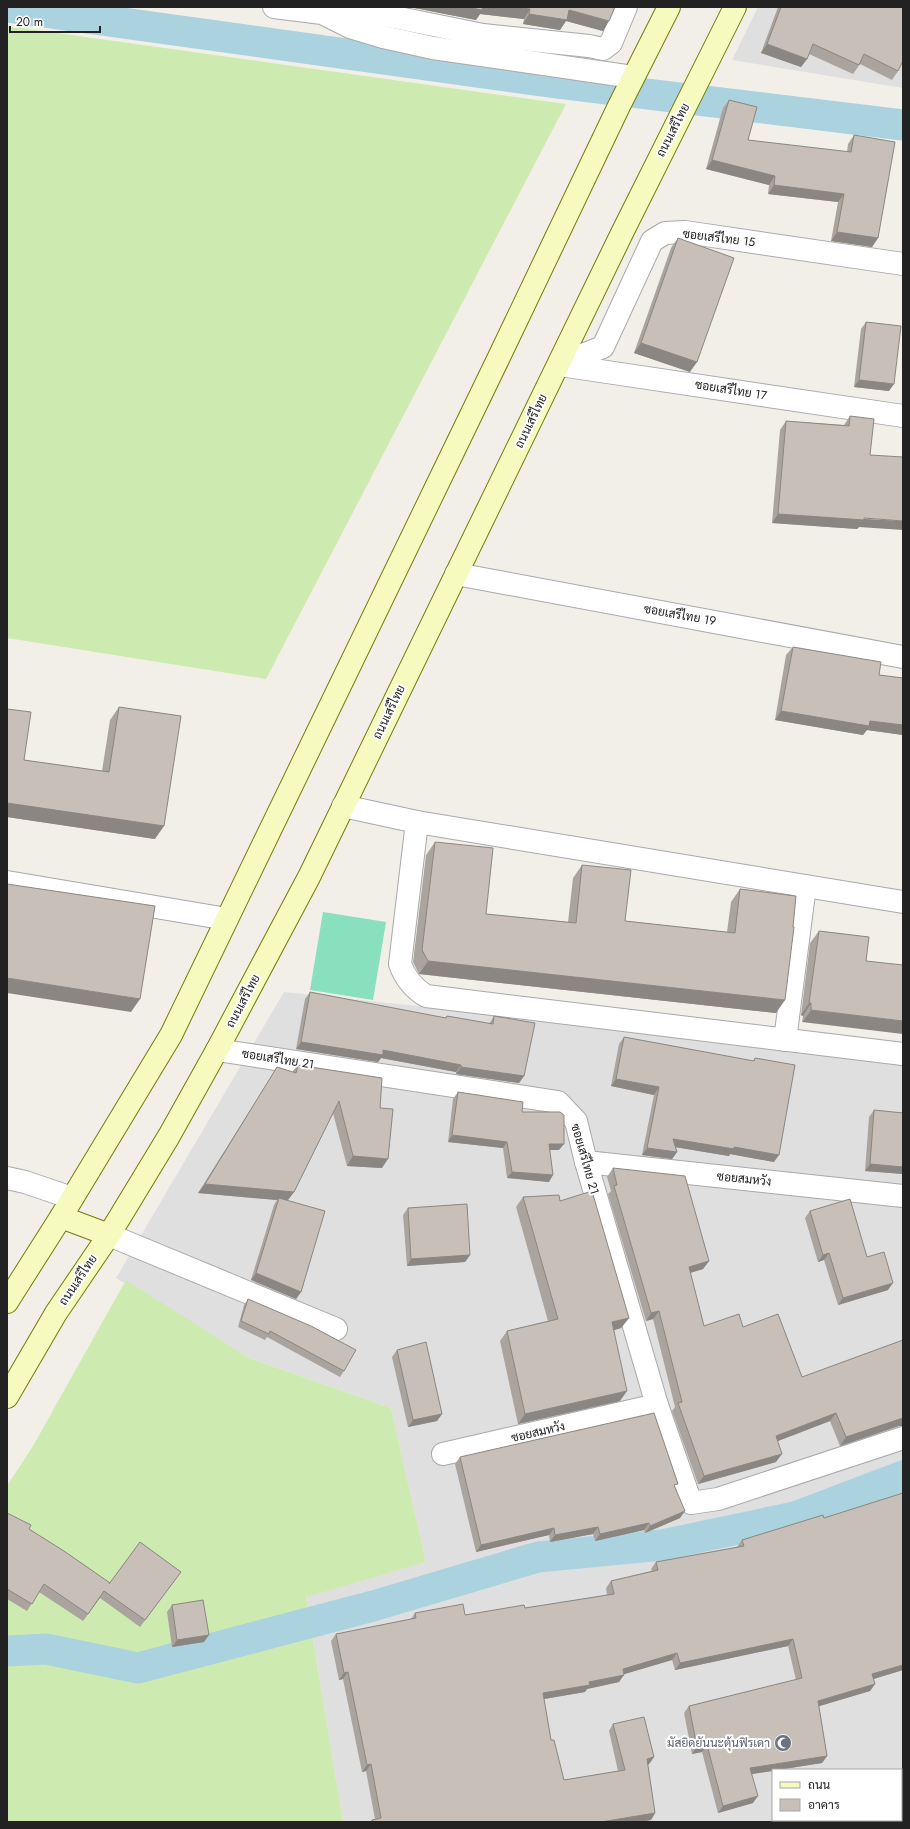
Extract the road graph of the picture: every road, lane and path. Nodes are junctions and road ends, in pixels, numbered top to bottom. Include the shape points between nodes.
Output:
1 (274, 7) edge
2 (626, 7) edge
3 (669, 7) edge
4 (735, 7) edge
5 (322, 13) junction
6 (410, 13) edge
7 (633, 77) junction
8 (903, 264) edge
9 (559, 364) junction
10 (903, 416) edge
11 (456, 574) junction
12 (903, 657) edge
13 (343, 806) junction
14 (417, 822) junction
15 (7, 882) edge
16 (805, 886) junction
17 (903, 902) edge
18 (227, 919) junction
19 (785, 1040) junction
20 (217, 1050) junction
21 (903, 1054) edge
22 (586, 1162) junction
23 (7, 1178) edge
24 (903, 1196) edge
25 (72, 1198) junction
26 (61, 1217) junction
27 (109, 1235) junction
28 (9, 1294) edge
29 (336, 1330) dead end
30 (7, 1398) edge
31 (657, 1405) junction
32 (903, 1438) edge
33 (443, 1454) dead end

1 - 5 street
2 - 6 street via 611,43 602,49 483,35
3 - 7 main road
4 - 9 main road, ถนนเสรีไทย
5 - 6 street
5 - 7 street via 350,27 433,48
7 - 18 main road
8 - 9 street, ซอยเสรีไทย 15 via 685,232 665,233 652,241 603,347
9 - 10 street, ซอยเสรีไทย 17
9 - 11 main road, ถนนเสรีไทย
11 - 12 street, ซอยเสรีไทย 19
11 - 13 main road, ถนนเสรีไทย
13 - 14 street
13 - 20 main road, ถนนเสรีไทย via 305,884
14 - 16 street
14 - 19 street via 400,964 416,990 426,996
15 - 18 street
16 - 17 street
16 - 19 street
18 - 25 main road via 171,1035
19 - 21 street
20 - 22 street, ซอยเสรีไทย 21 via 558,1102 576,1121
20 - 27 main road, ถนนเสรีไทย
22 - 24 street, ซอยสมหวัง
22 - 31 street, ซอยเสรีไทย 21
23 - 25 street
25 - 26 main road
26 - 27 main road
26 - 28 main road
27 - 29 street
27 - 30 main road, ถนนเสรีไทย via 56,1313
31 - 32 street, ซอยเสรีไทย 21 via 691,1503 718,1499
31 - 33 street, ซอยสมหวัง

